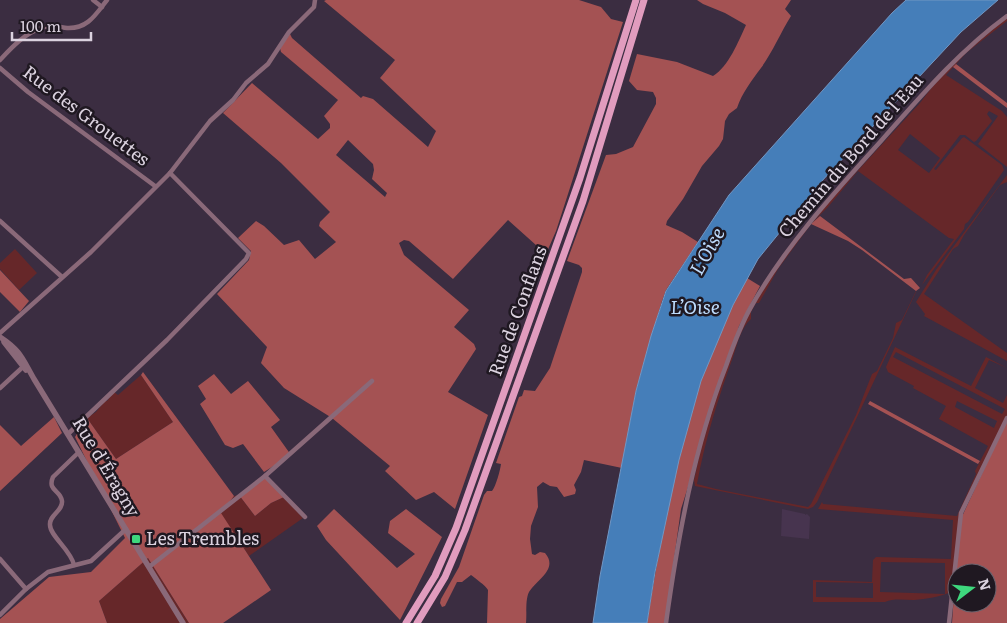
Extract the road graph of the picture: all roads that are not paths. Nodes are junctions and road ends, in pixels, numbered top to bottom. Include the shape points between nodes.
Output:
1 (93, 0) edge
2 (107, 0) edge
3 (636, 0) edge
4 (644, 0) edge
5 (315, 1) edge
6 (102, 7) junction
7 (1007, 16) edge
8 (0, 60) edge
9 (0, 68) edge
10 (170, 173) junction
11 (155, 186) junction
12 (0, 221) edge
13 (62, 277) junction
14 (0, 333) edge
15 (0, 337) edge
16 (25, 365) junction
17 (372, 381) dead end
18 (0, 388) edge
19 (1007, 418) edge
20 (68, 434) junction
21 (79, 452) junction
22 (265, 476) junction
23 (305, 517) dead end
24 (126, 529) junction
25 (0, 559) edge
26 (74, 565) junction
27 (150, 567) junction
28 (26, 589) junction
29 (0, 615) edge
30 (184, 623) edge
31 (406, 623) edge
32 (417, 623) edge
33 (666, 623) edge
34 (949, 623) edge

1 - 6 street
2 - 6 street
3 - 31 main road, Rue de Conflans via 570,208 456,528 435,576
4 - 32 main road, Rue de Conflans via 583,201 466,530 445,577
5 - 10 street via 314,7 289,32 268,64 210,121
6 - 8 street via 92,21 80,26 50,26 34,31
7 - 33 street, Chemin du Bord de l'Eau via 953,62 826,202 794,242 750,309 706,426 681,526
9 - 11 street, Rue des Grouettes
10 - 11 street
10 - 20 street via 249,254
11 - 13 street
12 - 13 street
13 - 14 street
15 - 16 street, Rue d'Éragny
16 - 18 street
16 - 20 street, Rue d'Éragny
17 - 22 street
19 - 34 street via 960,519
20 - 21 street, Rue d'Éragny
21 - 24 street, Rue d'Éragny
21 - 26 street via 51,482 62,502 51,519 51,530 72,556
22 - 23 street
22 - 27 street
24 - 26 street via 96,558
24 - 27 street, Rue d'Éragny
25 - 28 street
26 - 28 street via 48,572
27 - 30 street, Rue d'Éragny
28 - 29 street

